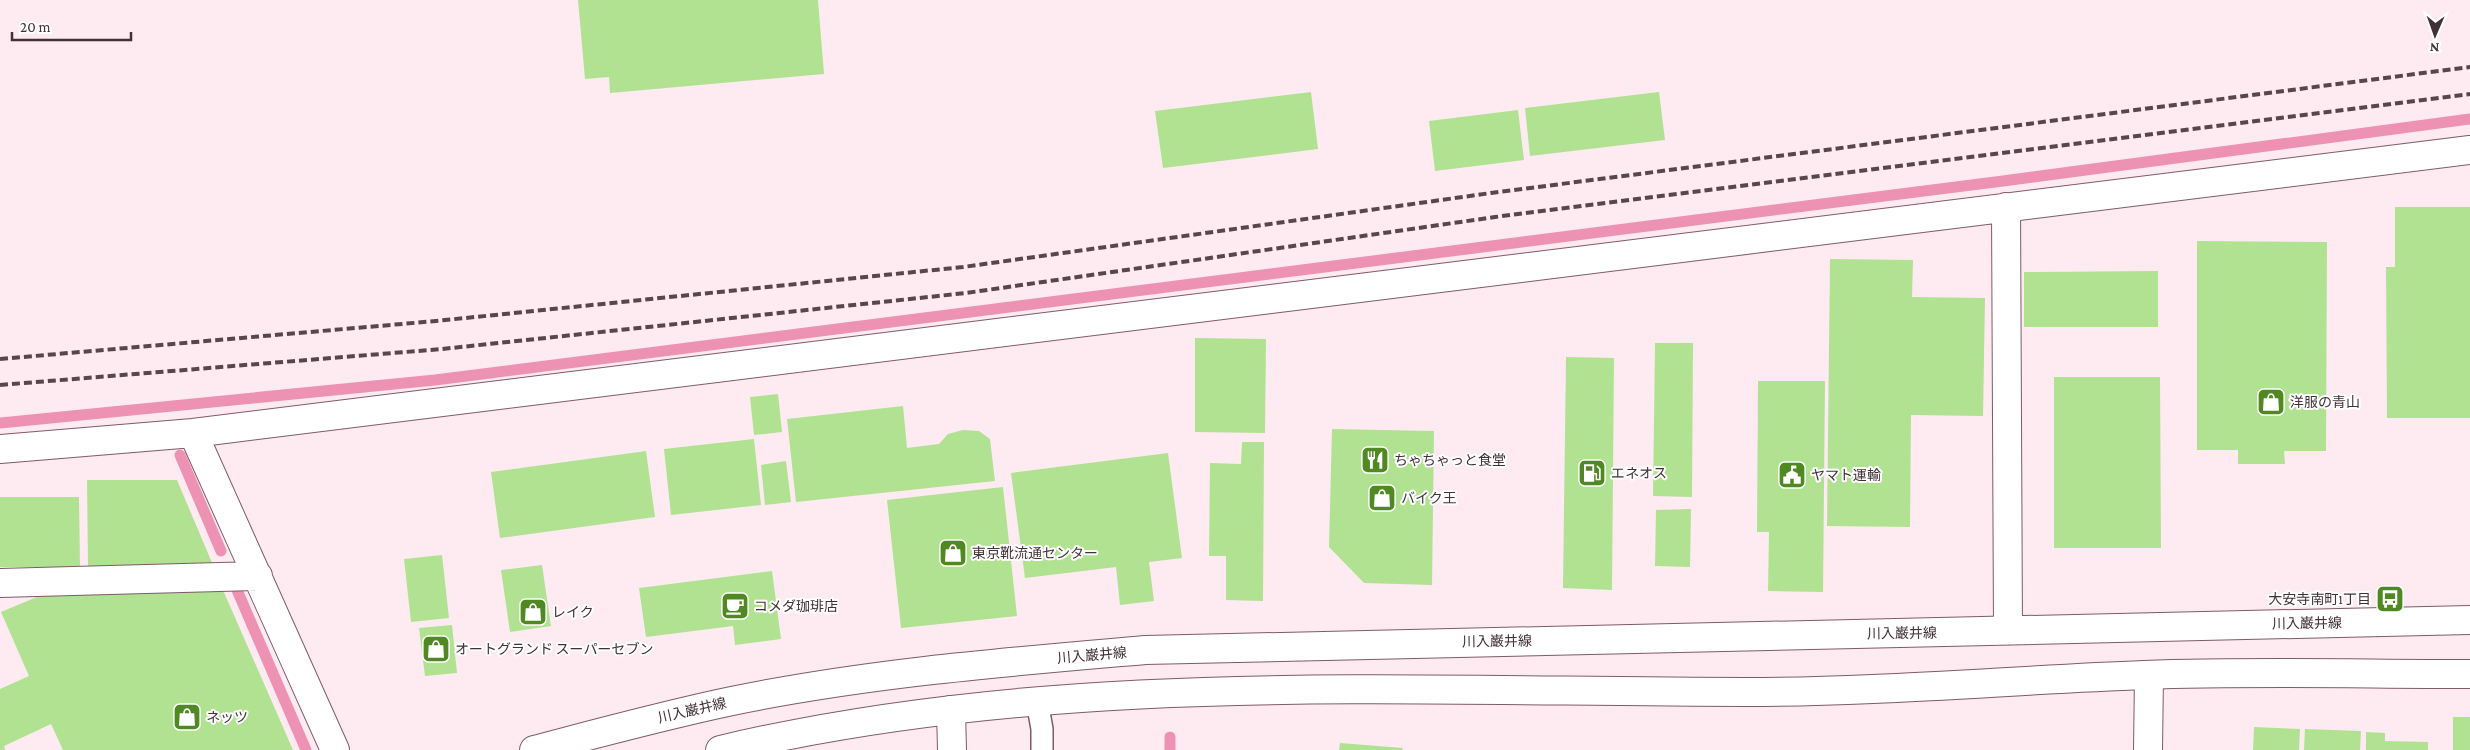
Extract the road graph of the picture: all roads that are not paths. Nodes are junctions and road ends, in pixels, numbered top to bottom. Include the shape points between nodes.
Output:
1 (2470, 150) edge
2 (2006, 207) junction
3 (193, 433) junction
4 (0, 450) edge
5 (258, 576) junction
6 (0, 583) edge
7 (2470, 620) edge
8 (2008, 630) junction
9 (2470, 674) edge
10 (2148, 675) junction
11 (1037, 701) junction
12 (951, 710) junction
13 (335, 750) edge
14 (534, 750) edge
15 (720, 750) edge
16 (952, 750) edge
17 (1042, 750) edge
18 (2148, 750) edge

1 - 2 main road
2 - 3 main road
2 - 8 main road
3 - 4 main road
3 - 5 main road
5 - 6 main road
5 - 13 main road
7 - 8 main road, 川入巌井線
8 - 14 main road, 川入巌井線 via 1145,650 831,684 732,701
9 - 10 main road
10 - 11 main road via 1804,692 1202,691
10 - 18 main road
11 - 12 main road
11 - 17 lane
12 - 15 main road via 835,727
12 - 16 main road

